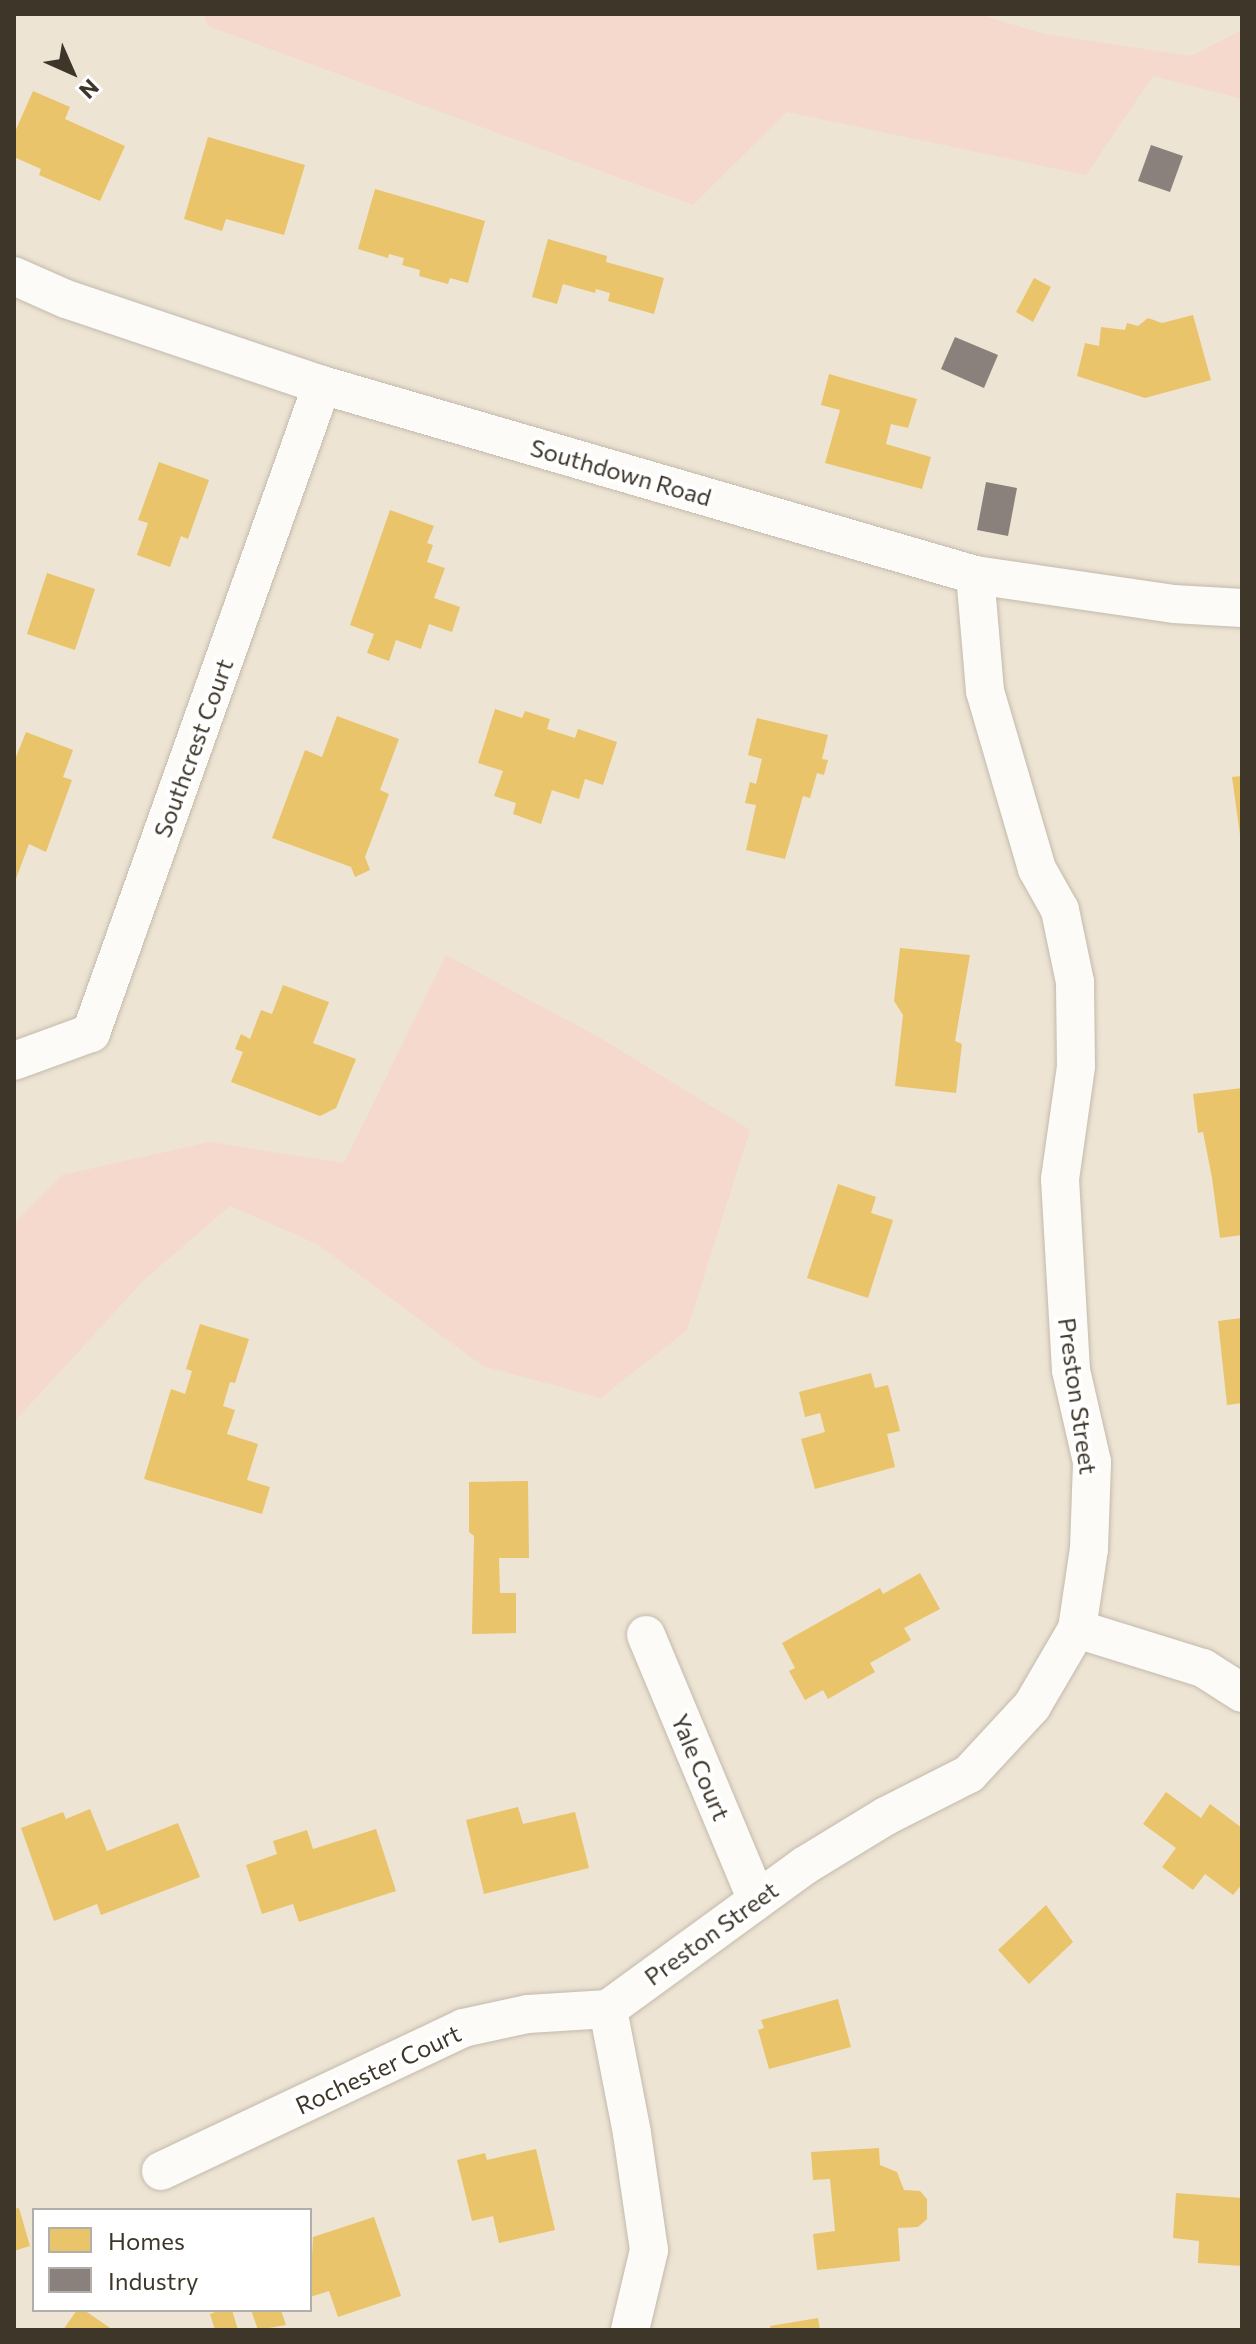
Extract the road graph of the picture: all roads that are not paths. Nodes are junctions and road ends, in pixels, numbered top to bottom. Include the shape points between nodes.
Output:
1 (14, 276) edge
2 (322, 385) junction
3 (975, 575) junction
4 (1242, 608) edge
5 (14, 1061) edge
6 (1077, 1629) junction
7 (646, 1635) dead end
8 (1242, 1693) edge
9 (756, 1898) junction
10 (608, 2009) junction
11 (161, 2171) dead end
12 (630, 2330) edge

1 - 2 street, Southdown Road via 66,299
2 - 3 street, Southdown Road
2 - 5 street, Southcrest Court via 91,1033
3 - 4 street, Southdown Road via 1174,604
3 - 6 street, Preston Street via 985,691 1037,869 1060,910 1075,982 1076,1066 1060,1179 1071,1370 1092,1462 1089,1549
6 - 8 street via 1203,1668
6 - 9 street, Preston Street via 1032,1706 969,1774 886,1816
7 - 9 street, Yale Court
9 - 10 street, Preston Street
10 - 11 street, Rochester Court via 528,2014 463,2028
10 - 12 street via 649,2250

